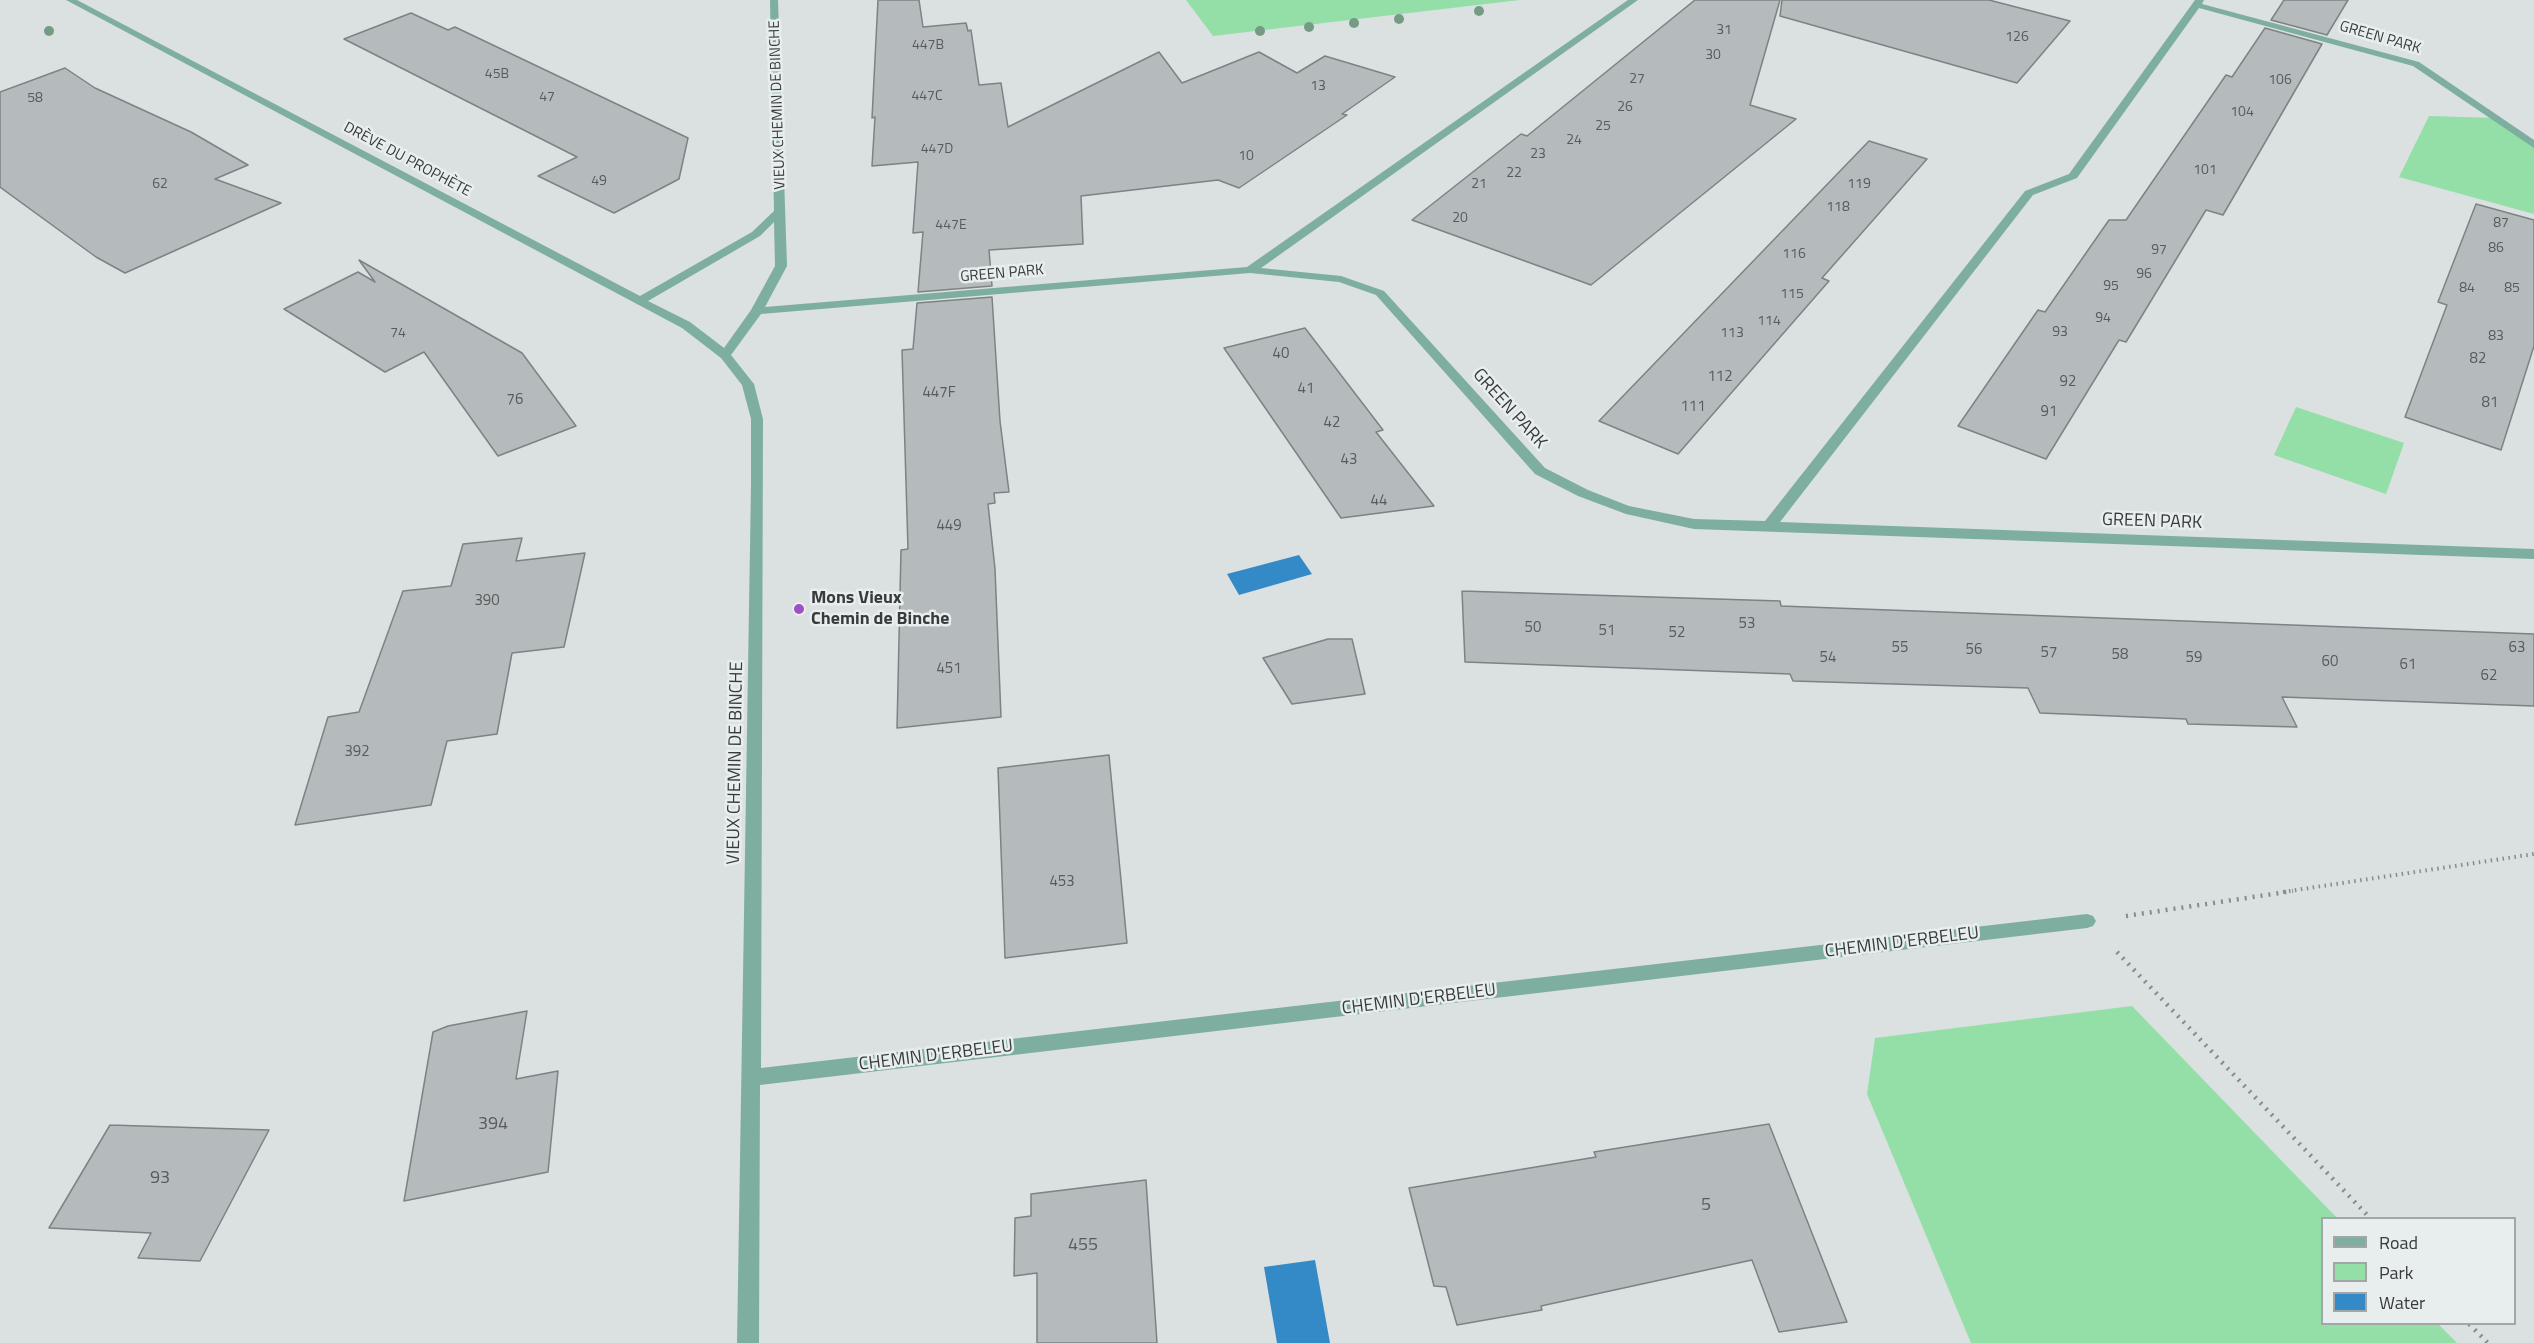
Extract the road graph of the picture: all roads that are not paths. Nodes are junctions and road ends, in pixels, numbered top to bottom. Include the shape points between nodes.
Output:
1 (70, 0) edge
2 (774, 0) edge
3 (1634, 0) edge
4 (2198, 3) edge
5 (2534, 145) edge
6 (781, 210) junction
7 (1250, 270) junction
8 (641, 300) junction
9 (758, 311) junction
10 (725, 355) junction
11 (1769, 526) junction
12 (2534, 554) edge
13 (2087, 921) road end
14 (751, 1078) junction
15 (748, 1343) edge

1 - 8 street, DRÈVE DU PROPHÈTE
2 - 6 street, VIEUX CHEMIN DE BINCHE
3 - 7 street
4 - 5 street, GREEN PARK via 2416,64
4 - 11 street, GREEN PARK via 2073,176 2029,194
6 - 8 street, VIEUX CHEMIN DE BINCHE via 756,234
6 - 9 street, VIEUX CHEMIN DE BINCHE via 781,266
7 - 9 street, GREEN PARK
7 - 11 street, GREEN PARK via 1341,279 1380,292 1540,471 1583,493 1626,510 1694,524
8 - 10 street, DRÈVE DU PROPHÈTE via 686,325
9 - 10 street, VIEUX CHEMIN DE BINCHE
10 - 14 street, VIEUX CHEMIN DE BINCHE via 748,384 757,418
11 - 12 street, GREEN PARK
13 - 14 street, CHEMIN D'ERBELEU
14 - 15 street, VIEUX CHEMIN DE BINCHE

